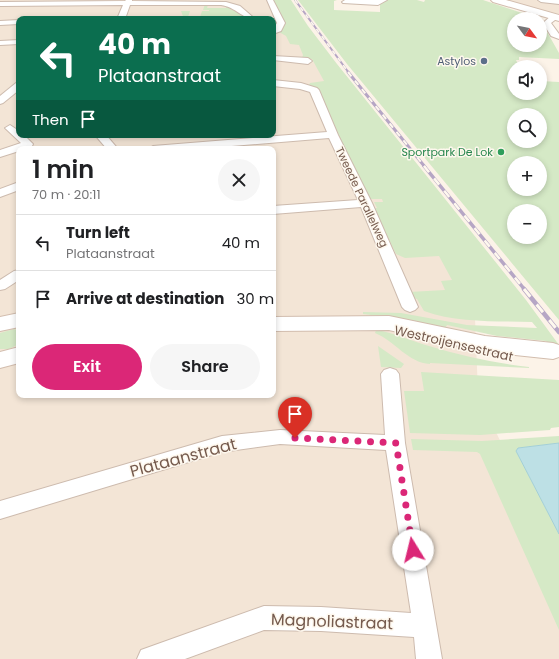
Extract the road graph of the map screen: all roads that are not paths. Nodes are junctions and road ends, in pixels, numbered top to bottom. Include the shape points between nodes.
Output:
1 (270, 0) edge
2 (384, 0) edge
3 (496, 0) edge
4 (541, 0) edge
5 (128, 1) edge
6 (0, 2) edge
7 (345, 2) dead end
8 (559, 2) edge
9 (122, 16) edge
10 (249, 16) edge
11 (557, 18) edge
12 (16, 22) edge
13 (0, 23) edge
14 (276, 29) edge
15 (559, 38) edge
16 (16, 42) edge
17 (0, 43) edge
18 (276, 58) edge
19 (308, 61) dead end
20 (276, 83) edge
21 (16, 88) edge
22 (0, 101) edge
23 (13, 101) dead end
24 (333, 135) junction
25 (22, 138) edge
26 (103, 138) edge
27 (20, 146) edge
28 (111, 146) edge
29 (217, 146) edge
30 (16, 148) edge
31 (0, 154) edge
32 (16, 187) edge
33 (0, 194) edge
34 (366, 203) junction
35 (276, 210) edge
36 (16, 276) edge
37 (0, 286) edge
38 (410, 307) dead end
39 (276, 324) edge
40 (556, 355) edge
41 (16, 356) edge
42 (0, 360) edge
43 (390, 374) dead end
44 (396, 443) junction
45 (0, 510) edge
46 (425, 626) junction
47 (150, 659) edge
48 (429, 659) edge

1 - 14 street via 281,23
2 - 7 street
3 - 11 main road
4 - 8 street
5 - 6 street
5 - 9 street
5 - 10 street via 229,3 239,7
11 - 15 street via 547,23
12 - 13 street
16 - 17 street
18 - 19 street
20 - 24 street, Tweede Parallelweg via 314,90
21 - 22 street
22 - 23 street
24 - 29 street
24 - 34 street, Tweede Parallelweg
25 - 27 street via 28,143
26 - 28 street
30 - 31 street
32 - 33 street
34 - 35 street
34 - 38 street, Tweede Parallelweg
36 - 37 street
39 - 40 main road, Westroijensestraat via 374,323 484,352 512,356
41 - 42 main road
43 - 44 street
44 - 45 street, Plataanstraat via 280,437 222,444
44 - 46 street
46 - 47 street, Magnoliastraat via 264,618
46 - 48 street

